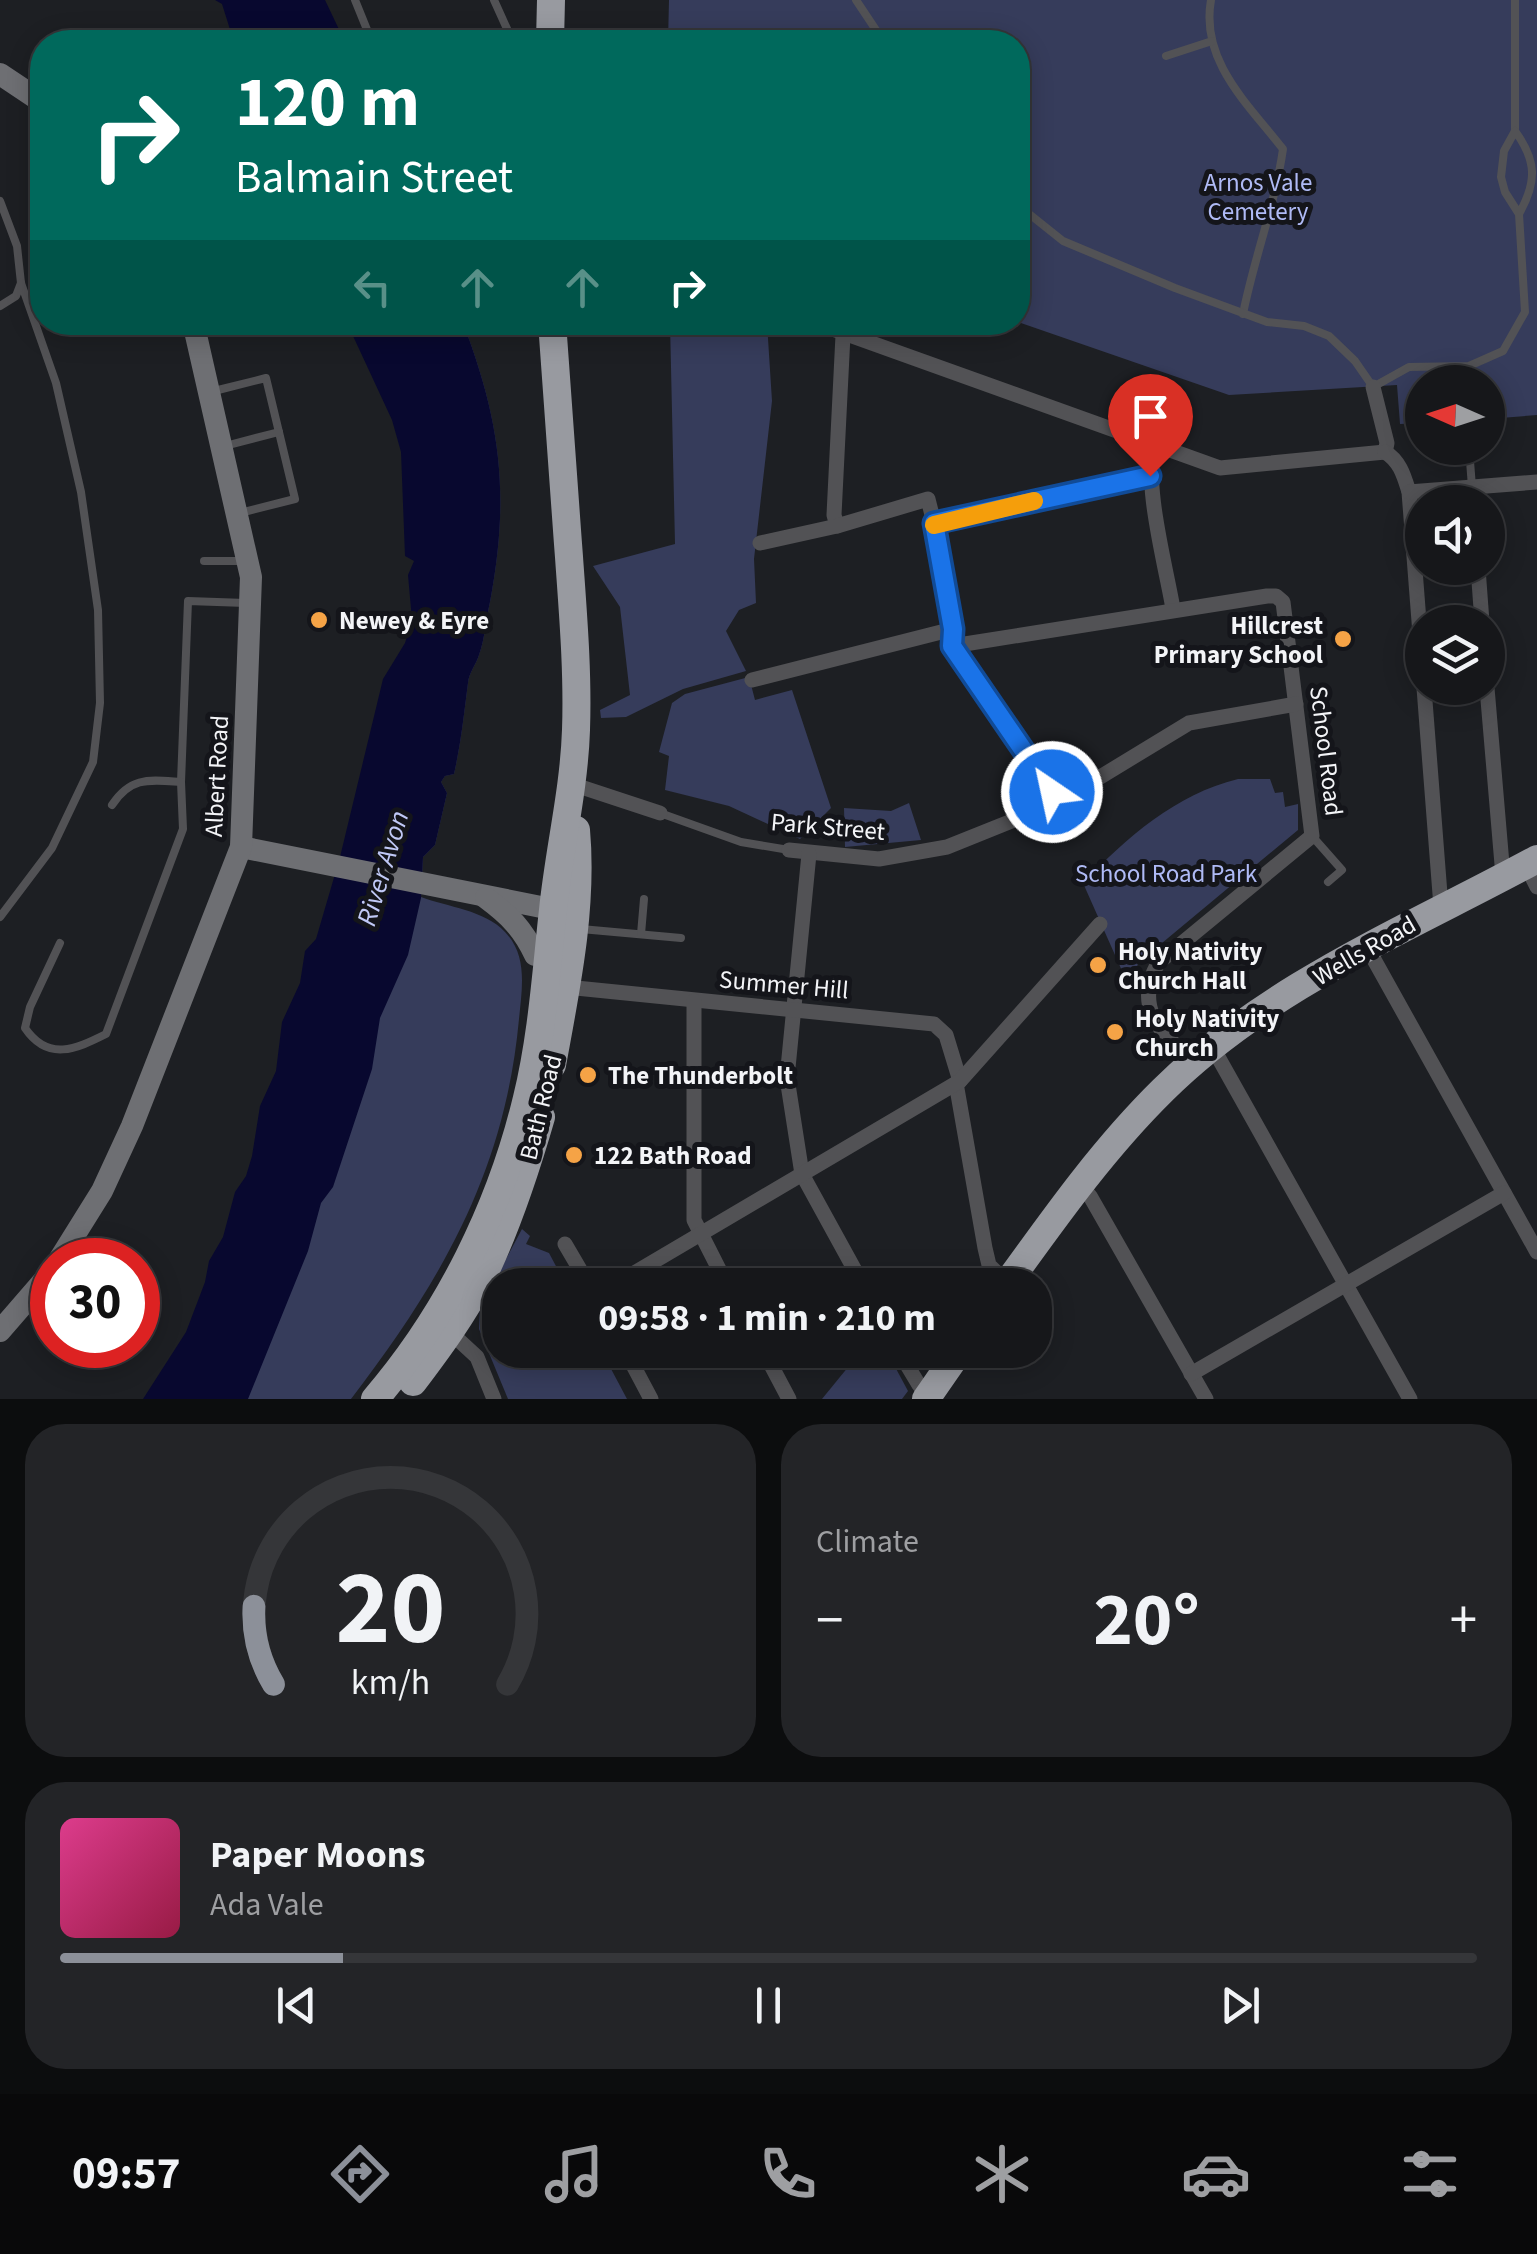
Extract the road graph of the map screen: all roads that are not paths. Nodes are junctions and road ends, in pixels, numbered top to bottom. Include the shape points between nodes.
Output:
1 (355, 0) edge
2 (494, 0) edge
3 (551, 0) edge
4 (856, 0) edge
5 (1211, 0) edge
6 (1515, 0) edge
7 (367, 30) edge
8 (507, 30) edge
9 (550, 30) edge
10 (876, 30) edge
11 (1212, 41) junction
12 (1166, 56) dead end
13 (3, 79) edge
14 (30, 95) edge
15 (1515, 131) junction
16 (0, 201) edge
17 (1519, 214) junction
18 (1030, 215) edge
19 (21, 282) junction
20 (0, 306) edge
21 (30, 308) edge
22 (1243, 314) junction
23 (39, 335) edge
24 (196, 335) edge
25 (553, 335) edge
26 (843, 335) edge
27 (846, 335) edge
28 (1373, 387) junction
29 (209, 392) junction
30 (279, 432) junction
31 (1156, 444) junction
32 (222, 446) junction
33 (1385, 452) junction
34 (1150, 476) junction
35 (1537, 482) edge
36 (1406, 485) edge
37 (1505, 488) edge
38 (237, 514) junction
39 (934, 523) junction
40 (836, 526) junction
41 (760, 543) dead end
42 (204, 561) dead end
43 (248, 562) junction
44 (250, 603) junction
45 (1173, 609) junction
46 (953, 637) junction
47 (752, 680) dead end
48 (1296, 704) junction
49 (1425, 705) edge
50 (1491, 705) edge
51 (181, 782) junction
52 (572, 784) junction
53 (1059, 802) junction
54 (112, 805) dead end
55 (660, 813) joint
56 (1312, 836) junction
57 (241, 847) junction
58 (789, 850) joint
59 (816, 851) junction
60 (1526, 872) edge
61 (1328, 882) dead end
62 (483, 896) junction
63 (644, 899) dead end
64 (1441, 907) junction
65 (0, 917) edge
66 (567, 918) junction
67 (1100, 924) dead end
68 (641, 934) junction
69 (680, 938) dead end
70 (60, 943) dead end
71 (1367, 946) junction
72 (535, 955) joint
73 (566, 988) junction
74 (694, 1001) junction
75 (794, 1010) junction
76 (1203, 1056) junction
77 (958, 1082) junction
78 (528, 1096) junction
79 (802, 1174) junction
80 (1079, 1184) junction
81 (1504, 1192) junction
82 (699, 1234) junction
83 (73, 1238) edge
84 (565, 1244) dead end
85 (1537, 1252) edge
86 (579, 1268) edge
87 (642, 1268) edge
88 (718, 1268) edge
89 (854, 1268) edge
90 (991, 1268) edge
91 (1019, 1268) edge
92 (1345, 1284) junction
93 (30, 1296) edge
94 (0, 1330) edge
95 (450, 1332) junction
96 (635, 1368) edge
97 (773, 1368) edge
98 (910, 1368) edge
99 (948, 1368) edge
100 (1192, 1374) junction
101 (929, 1398) edge
102 (375, 1399) edge
103 (400, 1399) edge
104 (494, 1399) edge
105 (652, 1399) edge
106 (789, 1399) edge
107 (1206, 1399) edge
108 (1410, 1399) edge

1 - 7 lane
2 - 8 lane
3 - 9 highway
4 - 10 lane
5 - 11 lane
6 - 15 lane
11 - 12 lane
11 - 22 lane via 1216,60 1283,149
13 - 14 street
15 - 17 lane via 1500,177
15 - 17 lane via 1534,156 1537,176
16 - 19 lane
17 - 28 lane via 1524,312 1504,350 1469,366 1408,367
18 - 22 lane via 1063,241
19 - 20 lane via 16,296
19 - 21 lane
22 - 28 lane via 1329,336
23 - 65 lane via 81,492 98,610 100,702 93,762 52,848
24 - 29 street, Albert Road
25 - 52 highway, Bath Road via 576,664
26 - 40 street
27 - 31 street
28 - 33 street
29 - 30 lane via 266,378
29 - 32 street, Albert Road
30 - 32 lane
30 - 38 lane via 295,499
31 - 33 street via 1220,468
31 - 34 street
32 - 38 street, Albert Road
33 - 36 street
34 - 39 street
34 - 45 street
35 - 37 street
38 - 43 street, Albert Road
39 - 40 street via 928,499
39 - 46 street
40 - 41 street
42 - 43 lane
43 - 44 street, Albert Road
44 - 51 lane via 188,601
44 - 57 street, Albert Road
45 - 46 street
45 - 48 street, School Road via 1276,596 1283,602
46 - 47 street
46 - 53 street
48 - 53 street, Park Street via 1190,724
48 - 56 street, School Road
49 - 64 street
50 - 60 street
51 - 54 lane via 144,780 121,790
51 - 70 lane via 183,830 106,1034 80,1048 51,1050 25,1028
52 - 55 street, Park Street
52 - 66 highway, Bath Road via 578,848
53 - 59 street, Park Street via 913,855 879,859
55 - 58 lane, Park Street via 740,842
56 - 61 lane via 1342,870
56 - 76 street, School Road via 1158,962 1149,980 1152,1017 1164,1035
57 - 62 street
57 - 83 street, Albert Road via 132,1126
58 - 59 street, Park Street
59 - 75 street
60 - 64 highway, Wells Road
62 - 66 street
62 - 72 street via 526,934
63 - 68 lane
64 - 71 highway, Wells Road
66 - 68 lane
66 - 73 highway, Bath Road
66 - 78 highway, Bath Road
67 - 77 street
68 - 69 lane
71 - 76 highway, Wells Road
71 - 81 street
72 - 78 highway, Bath Road
73 - 74 street, Summer Hill
73 - 95 highway, Bath Road via 525,1170 481,1280
74 - 75 street, Summer Hill
74 - 82 street
75 - 77 street, Summer Hill via 934,1024 946,1035
75 - 79 street via 787,1078
76 - 80 highway, Wells Road via 1162,1090
76 - 92 street, School Road
77 - 79 street
77 - 90 street
78 - 102 highway, Bath Road via 484,1225 443,1306
79 - 82 street
79 - 89 street
80 - 91 highway, Wells Road
80 - 100 street
81 - 85 street
81 - 92 street
82 - 87 street
82 - 88 street
84 - 86 street
92 - 100 street
92 - 108 street, School Road
93 - 94 street
95 - 103 highway, Bath Road
95 - 104 street via 477,1357
96 - 105 street
97 - 106 street
98 - 101 street
99 - 101 highway
100 - 107 street

